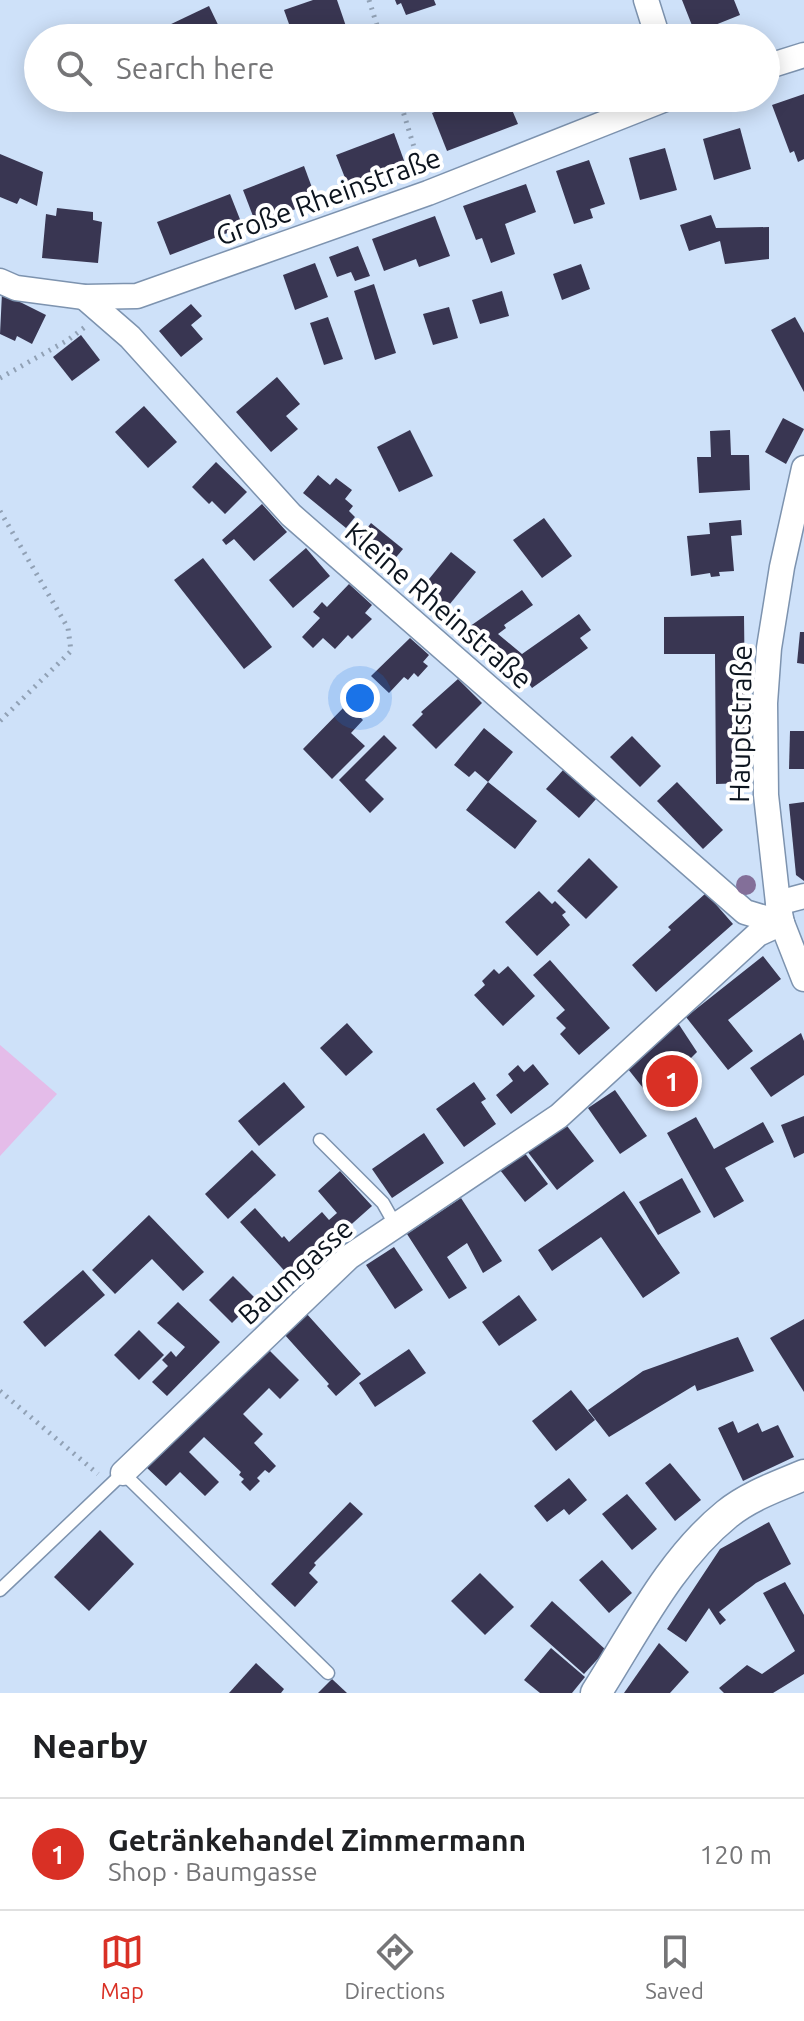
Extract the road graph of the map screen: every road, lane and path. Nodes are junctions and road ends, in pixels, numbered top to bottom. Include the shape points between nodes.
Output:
1 (369, 0) edge
2 (646, 0) edge
3 (377, 24) edge
4 (654, 24) edge
5 (804, 55) edge
6 (780, 63) edge
7 (403, 112) edge
8 (633, 112) edge
9 (428, 193) junction
10 (0, 281) edge
11 (93, 305) junction
12 (0, 378) edge
13 (804, 468) edge
14 (0, 511) edge
15 (793, 564) edge
16 (0, 721) edge
17 (804, 896) edge
18 (780, 913) junction
19 (804, 979) edge
20 (320, 1140) dead end
21 (396, 1226) junction
22 (0, 1391) edge
23 (804, 1475) edge
24 (117, 1479) junction
25 (0, 1590) edge
26 (328, 1673) dead end
27 (596, 1693) edge

1 - 3 path
2 - 4 street
5 - 6 street
7 - 9 path
8 - 9 street, Große Rheinstraße
9 - 11 street, Große Rheinstraße via 137,296
10 - 11 street, Große Rheinstraße
11 - 12 path via 68,340
11 - 18 street, Kleine Rheinstraße via 130,337 291,515 745,912
13 - 15 street, Hauptstraße
14 - 16 path via 68,628 71,651
15 - 18 street, Hauptstraße via 769,648 765,703 766,795
17 - 18 street, Baumgasse
18 - 19 street, Hauptstraße
18 - 21 street, Baumgasse via 559,1116
20 - 21 lane via 383,1203
21 - 24 street, Baumgasse via 349,1257
22 - 24 path
23 - 27 street via 747,1500 696,1542
24 - 25 lane
24 - 26 lane

